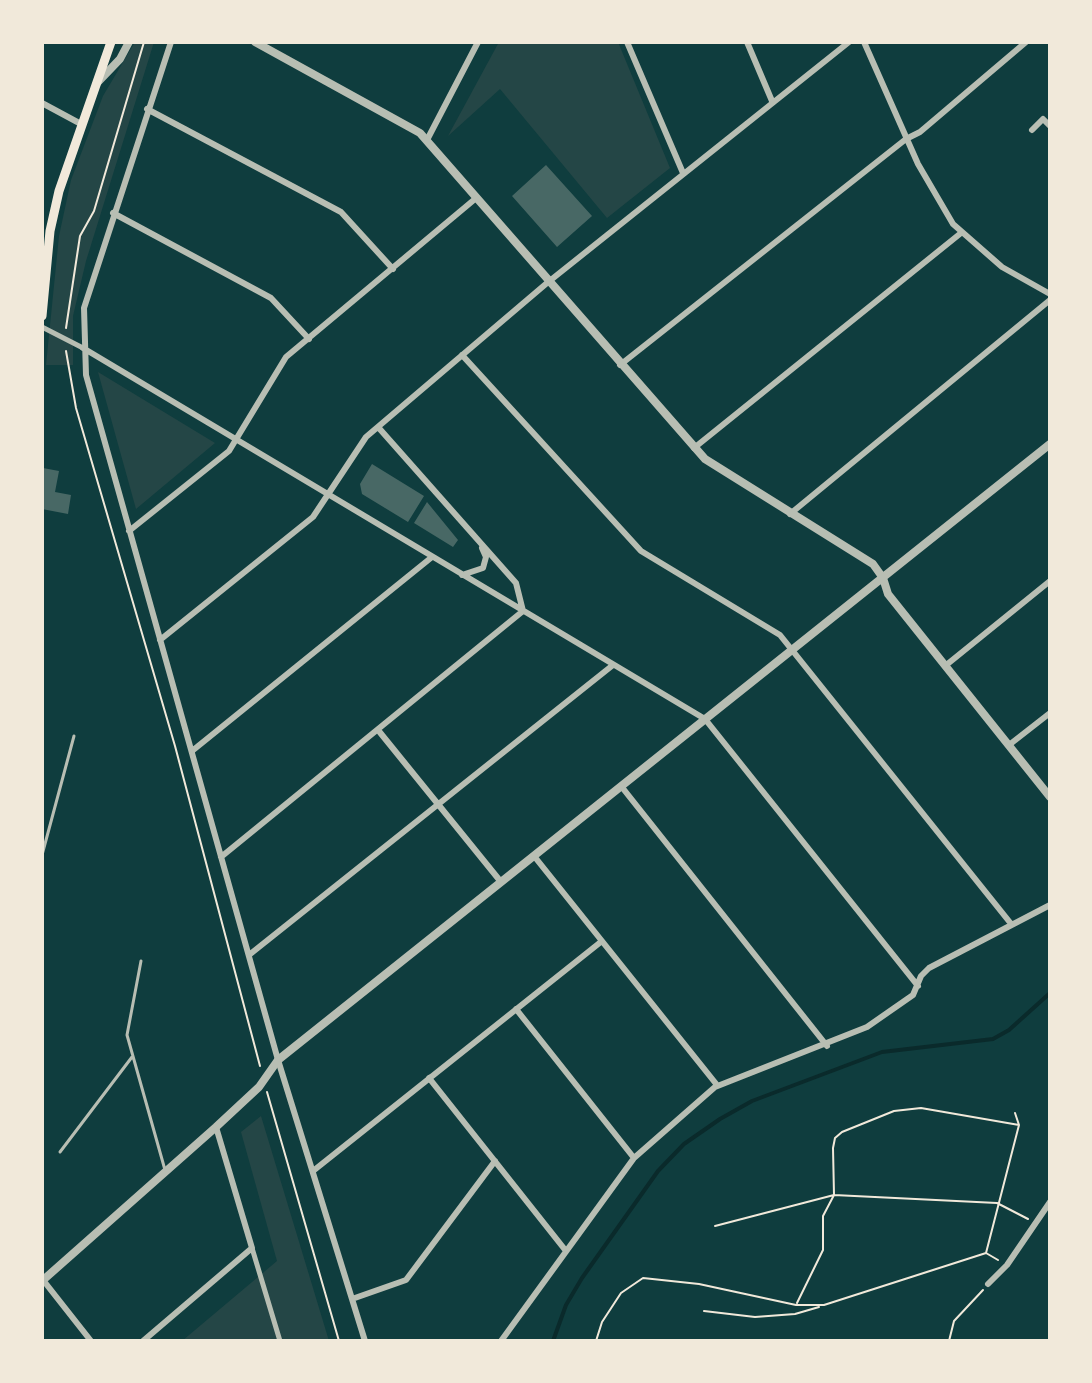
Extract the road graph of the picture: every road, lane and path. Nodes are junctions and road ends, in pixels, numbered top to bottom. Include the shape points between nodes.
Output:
1 (111, 42) edge
2 (129, 42) edge
3 (171, 42) edge
4 (255, 42) edge
5 (478, 42) edge
6 (627, 42) edge
7 (747, 42) edge
8 (849, 42) edge
9 (864, 42) edge
10 (1026, 42) edge
11 (96, 83) junction
12 (772, 101) junction
13 (42, 103) edge
14 (147, 109) junction
15 (81, 124) junction
16 (1050, 126) edge
17 (1032, 130) dead end
18 (906, 139) junction
19 (427, 140) junction
20 (683, 173) junction
21 (475, 199) junction
22 (113, 213) junction
23 (46, 229) edge
24 (961, 233) junction
25 (393, 269) junction
26 (547, 283) junction
27 (1050, 294) edge
28 (1050, 300) edge
29 (42, 316) edge
30 (42, 327) edge
31 (309, 339) junction
32 (83, 348) junction
33 (462, 355) junction
34 (620, 365) junction
35 (378, 427) junction
36 (237, 439) junction
37 (1050, 444) edge
38 (694, 448) junction
39 (330, 496) junction
40 (790, 514) junction
41 (129, 531) junction
42 (478, 540) junction
43 (432, 557) junction
44 (462, 575) junction
45 (883, 578) junction
46 (1050, 581) edge
47 (523, 611) junction
48 (160, 640) junction
49 (793, 650) junction
50 (613, 665) junction
51 (945, 666) junction
52 (1050, 713) edge
53 (705, 719) junction
54 (378, 730) junction
55 (74, 736) dead end
56 (1009, 745) junction
57 (192, 751) junction
58 (621, 786) junction
59 (1050, 797) edge
60 (438, 805) junction
61 (42, 855) edge
62 (534, 856) junction
63 (221, 857) junction
64 (501, 882) junction
65 (1050, 905) edge
66 (1012, 925) junction
67 (602, 941) junction
68 (249, 955) junction
69 (141, 961) dead end
70 (918, 986) junction
71 (516, 1009) junction
72 (827, 1046) junction
73 (132, 1057) junction
74 (278, 1060) junction
75 (429, 1078) junction
76 (717, 1085) junction
77 (1015, 1113) dead end
78 (1019, 1125) junction
79 (216, 1127) junction
80 (60, 1152) dead end
81 (634, 1158) junction
82 (495, 1161) junction
83 (313, 1171) junction
84 (167, 1174) junction
85 (834, 1195) junction
86 (1050, 1202) edge
87 (997, 1203) junction
88 (1036, 1224) junction
89 (715, 1226) dead end
90 (252, 1248) junction
91 (566, 1251) junction
92 (986, 1253) junction
93 (1007, 1265) junction
94 (42, 1280) edge
95 (988, 1284) joint
96 (352, 1299) junction
97 (796, 1305) junction
98 (824, 1305) junction
99 (704, 1311) dead end
100 (91, 1341) edge
101 (143, 1341) edge
102 (280, 1341) edge
103 (365, 1341) edge
104 (501, 1341) edge
105 (596, 1341) edge
106 (949, 1341) edge

1 - 11 main road
2 - 11 street
3 - 14 street
4 - 19 street via 409,125
5 - 19 street
6 - 20 street
7 - 12 street
8 - 12 street
9 - 18 street
10 - 18 street
11 - 15 main road
12 - 20 street
13 - 15 street
14 - 22 street
14 - 25 street via 341,212
15 - 23 main road
16 - 17 street via 1043,119
18 - 24 street via 930,188
18 - 34 street
19 - 21 street
20 - 26 street
21 - 25 street
21 - 26 street
22 - 31 street via 271,298
22 - 32 street via 84,308
23 - 29 main road
24 - 27 street via 1002,267
24 - 38 street
25 - 31 street
26 - 33 street
26 - 34 street
28 - 40 street
30 - 32 street
31 - 36 street via 286,357
32 - 36 street
32 - 41 street
33 - 35 street
33 - 49 street via 641,551 780,635
34 - 38 street
35 - 39 street via 366,437
35 - 42 street
36 - 39 street
36 - 41 street via 220,459
37 - 45 street
38 - 40 street via 715,468
39 - 43 street
39 - 48 street via 313,517
40 - 45 street via 873,564
41 - 48 street
42 - 44 street via 486,557 483,568
42 - 47 street via 516,583
43 - 44 street
43 - 57 street
44 - 47 street
45 - 49 street
45 - 51 street via 888,594
46 - 51 street
47 - 50 street
47 - 54 street
48 - 57 street
49 - 53 street
49 - 66 street
50 - 53 street
50 - 60 street
51 - 56 street
52 - 56 street
53 - 58 street
53 - 70 street
54 - 60 street
54 - 63 street
55 - 61 lane
56 - 59 street
57 - 63 street
58 - 62 street
58 - 72 street
60 - 64 street
60 - 68 street
62 - 64 street
62 - 67 street
63 - 68 street
64 - 74 street
65 - 66 street
66 - 70 street via 929,968
67 - 71 street
67 - 76 street
68 - 74 street
69 - 73 lane via 127,1019
70 - 72 street via 886,1016
71 - 75 street
71 - 81 street
72 - 76 street
73 - 80 lane
73 - 84 lane
74 - 79 street via 259,1087
74 - 83 street
75 - 82 street
75 - 83 street
76 - 81 street
77 - 78 path
78 - 85 path via 941,1109 894,1111 835,1138
78 - 87 path
79 - 84 street
79 - 90 street
81 - 91 street
82 - 91 street
82 - 96 street via 406,1280
83 - 96 street
84 - 94 street
85 - 87 path
85 - 89 path
85 - 97 path via 823,1216 823,1250
86 - 88 street
87 - 88 path
87 - 92 path
88 - 93 street
90 - 101 street
90 - 102 street
91 - 104 street
92 - 93 path
92 - 98 path
93 - 95 street
94 - 100 street
95 - 106 path via 954,1321
96 - 103 street
97 - 98 path
97 - 105 path via 643,1278 621,1293
98 - 99 path via 755,1317

